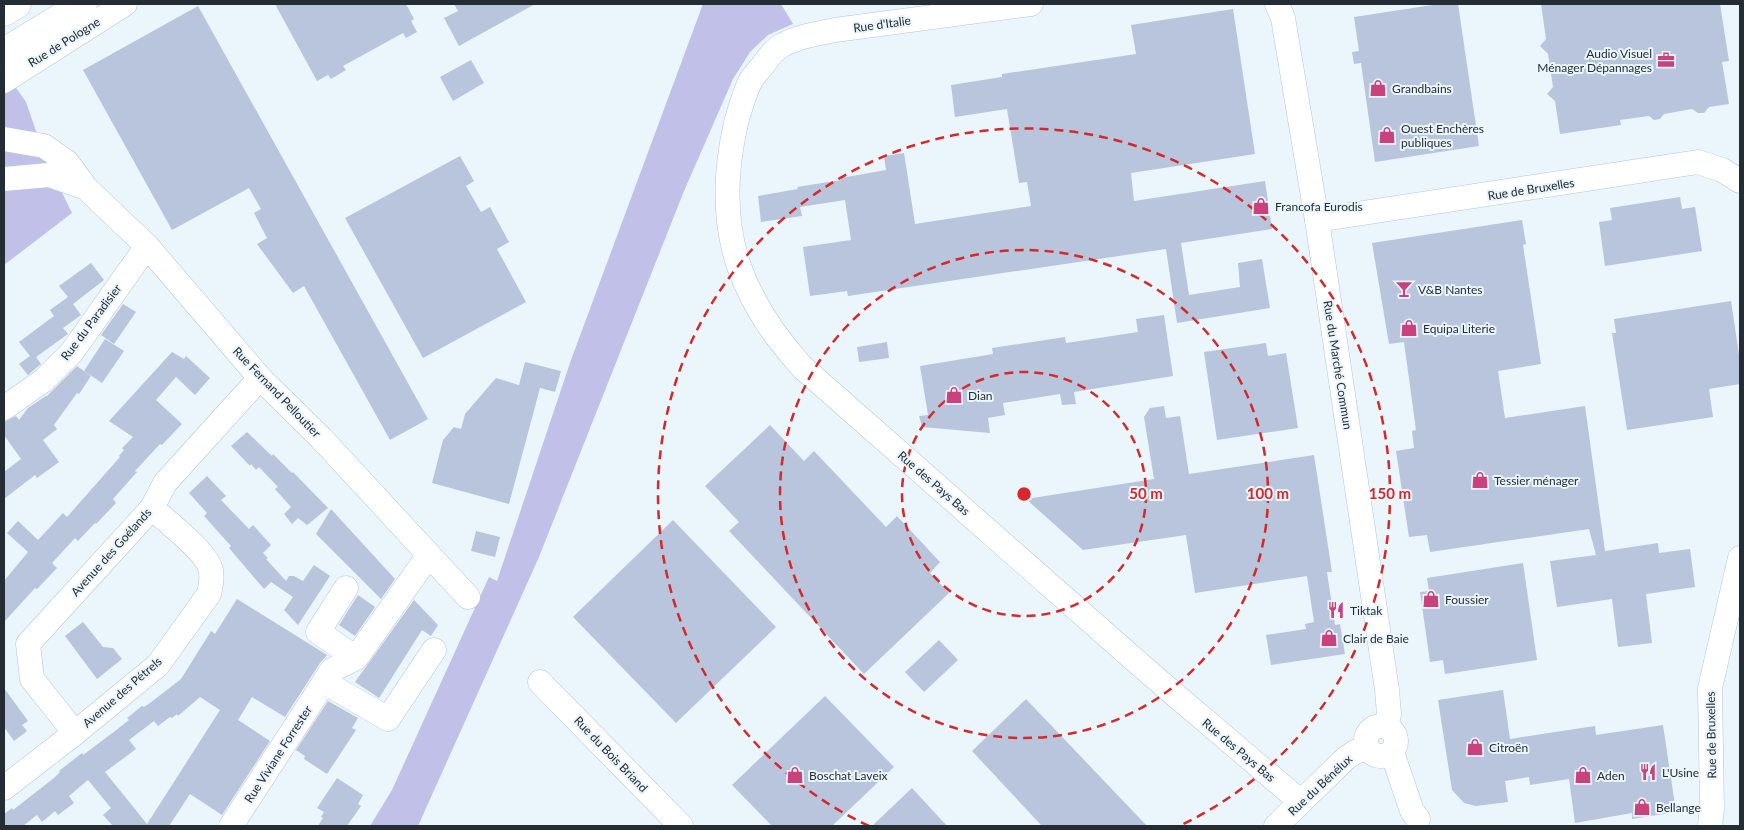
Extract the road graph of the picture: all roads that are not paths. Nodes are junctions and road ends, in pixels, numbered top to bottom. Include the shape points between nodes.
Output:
1 (17, 4) edge
2 (83, 4) edge
3 (125, 4) edge
4 (1031, 4) edge
5 (1277, 4) edge
6 (4, 12) edge
7 (4, 52) edge
8 (751, 80) joint
9 (4, 81) edge
10 (4, 139) edge
11 (4, 179) edge
12 (1740, 181) edge
13 (86, 188) junction
14 (1317, 220) junction
15 (146, 246) junction
16 (260, 378) junction
17 (4, 408) edge
18 (152, 508) junction
19 (429, 554) junction
20 (1740, 558) edge
21 (346, 588) dead end
22 (468, 597) dead end
23 (434, 650) dead end
24 (356, 658) junction
25 (324, 682) junction
26 (540, 682) dead end
27 (1386, 727) junction
28 (75, 733) junction
29 (1368, 748) junction
30 (1392, 752) junction
31 (4, 788) edge
32 (1301, 802) junction
33 (1421, 824) edge
34 (231, 826) edge
35 (681, 826) edge
36 (1276, 826) edge
37 (1710, 826) edge

1 - 6 main road
2 - 7 main road
3 - 9 street, Rue de Pologne
4 - 8 street, Rue d'Italie via 811,35 777,49
5 - 14 street, Rue du Marché Commun via 1283,18
8 - 32 street, Rue des Pays Bas via 738,115 731,150 728,209 731,237 740,269 778,341 802,367
10 - 13 street, Rue Fernand Pelloutier via 44,146 67,162
11 - 13 street, Rue Fernand Pelloutier via 49,175
12 - 14 street, Rue de Bruxelles via 1722,170 1698,162
13 - 15 street, Rue Fernand Pelloutier
14 - 27 street, Rue du Marché Commun via 1387,690
15 - 16 street, Rue Fernand Pelloutier
15 - 17 street, Rue du Paradisier via 72,352 44,380
16 - 18 street, Avenue des Goélands via 165,483
16 - 19 street, Rue Fernand Pelloutier
18 - 28 street, Avenue des Goélands via 28,644 32,680
18 - 28 street, Avenue des Pétrels via 200,552 210,567 212,581 209,594 158,664
19 - 22 street, Rue Fernand Pelloutier
19 - 24 street, Rue Viviane Forrester
20 - 37 street, Rue de Bruxelles via 1710,688
21 - 24 street via 318,632
23 - 25 street via 388,719
24 - 25 street, Rue Viviane Forrester via 332,670
25 - 34 street, Rue Viviane Forrester
26 - 35 street, Rue du Bois Briand
27 - 29 street via 1376,728 1368,734
27 - 30 street via 1396,740
28 - 31 street, Avenue des Pétrels
29 - 30 street via 1379,756
29 - 32 street, Rue du Bénélux via 1345,759
30 - 33 street via 1412,811
32 - 36 street, Rue du Bénélux

